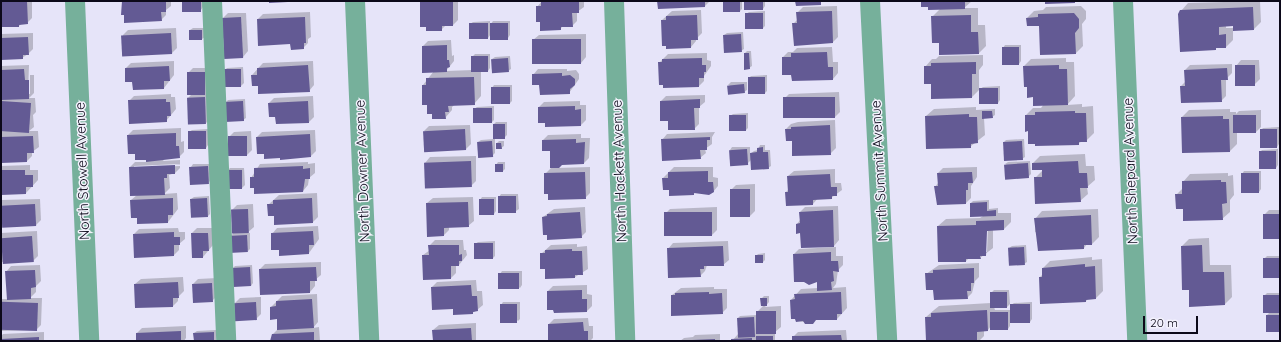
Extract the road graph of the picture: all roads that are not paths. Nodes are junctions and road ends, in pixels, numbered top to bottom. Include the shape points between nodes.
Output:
1 (75, 1) edge
2 (212, 1) edge
3 (355, 1) edge
4 (614, 1) edge
5 (870, 1) edge
6 (1123, 1) edge
7 (89, 341) edge
8 (226, 341) edge
9 (370, 341) edge
10 (625, 341) edge
11 (887, 341) edge
12 (1137, 341) edge

1 - 7 street, North Stowell Avenue
2 - 8 street
3 - 9 street, North Downer Avenue
4 - 10 street, North Hackett Avenue
5 - 11 street, North Summit Avenue
6 - 12 street, North Shepard Avenue

